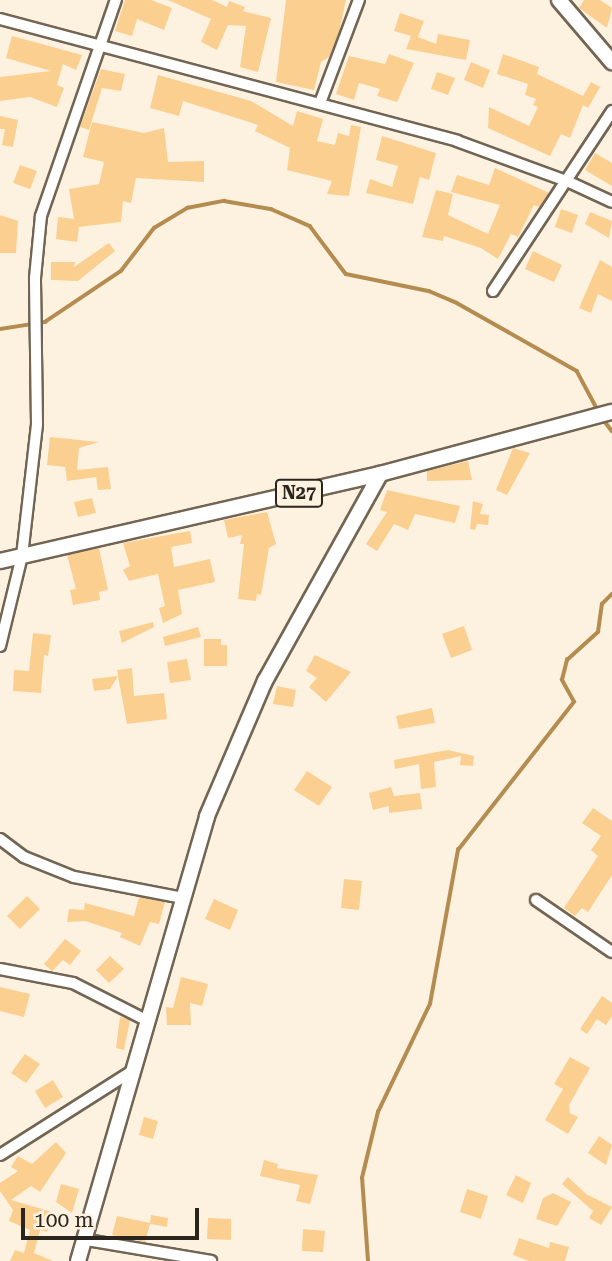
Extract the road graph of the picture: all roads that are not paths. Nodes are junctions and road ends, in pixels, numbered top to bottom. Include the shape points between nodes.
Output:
1 (116, 0) edge
2 (359, 0) edge
3 (559, 0) edge
4 (0, 19) edge
5 (101, 43) junction
6 (612, 62) edge
7 (320, 103) junction
8 (612, 111) edge
9 (569, 182) junction
10 (612, 202) edge
11 (493, 291) dead end
12 (612, 412) edge
13 (380, 474) junction
14 (22, 556) junction
15 (0, 561) edge
16 (0, 646) edge
17 (0, 839) edge
18 (183, 898) junction
19 (536, 900) dead end
20 (612, 952) edge
21 (0, 970) edge
22 (148, 1021) junction
23 (134, 1070) junction
24 (0, 1155) edge
25 (87, 1240) junction
26 (78, 1261) edge
27 (211, 1261) edge

1 - 5 street
2 - 7 street
3 - 6 street
4 - 5 street
5 - 7 street
5 - 14 street via 41,216 35,278 37,424
7 - 9 street via 457,141
8 - 9 street
9 - 10 street
9 - 11 street
12 - 13 street, N27
13 - 14 street, N27
13 - 18 street via 265,681 207,816
14 - 15 street, N27
14 - 16 street
17 - 18 street via 24,857 74,877
18 - 22 street
19 - 20 street
21 - 22 street via 73,982
22 - 23 street
23 - 24 street
23 - 25 street
25 - 26 street
25 - 27 street

